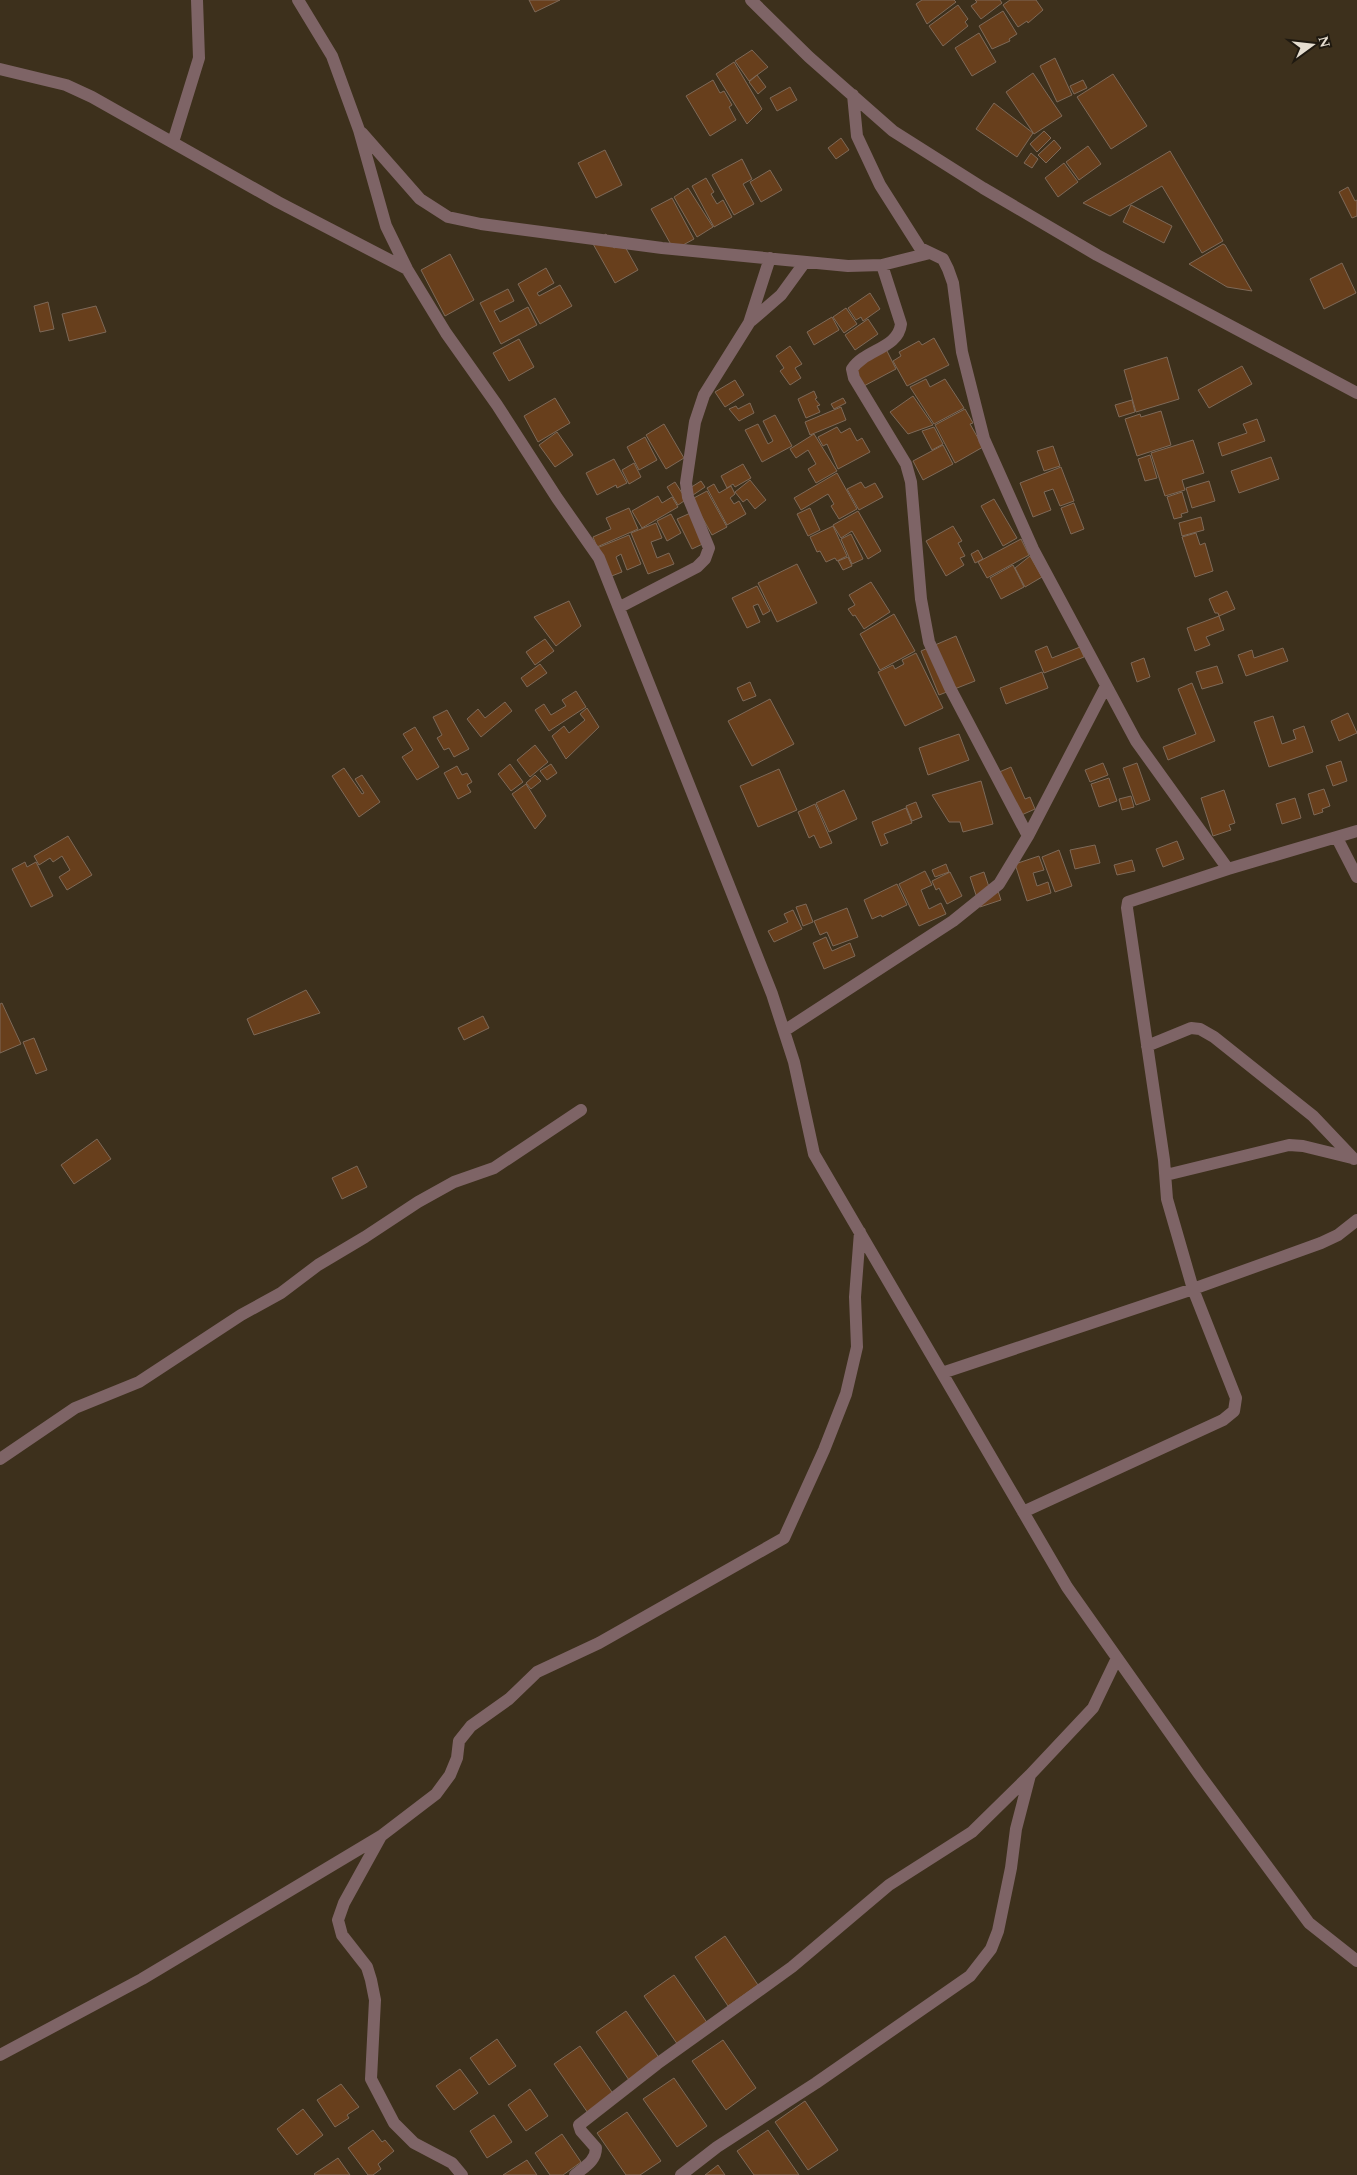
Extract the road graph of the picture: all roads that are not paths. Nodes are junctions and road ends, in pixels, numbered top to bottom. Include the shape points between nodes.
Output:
1 (198, 0) edge
2 (298, 0) edge
3 (751, 0) edge
4 (0, 69) edge
5 (853, 95) junction
6 (359, 130) junction
7 (173, 142) junction
8 (930, 253) junction
9 (770, 258) junction
10 (806, 262) junction
11 (882, 265) junction
12 (407, 269) junction
13 (749, 323) junction
14 (1357, 392) edge
15 (620, 607) junction
16 (1106, 686) junction
17 (1357, 831) edge
18 (1028, 836) junction
19 (1337, 838) junction
20 (1228, 869) junction
21 (1357, 877) edge
22 (784, 1031) junction
23 (1147, 1046) junction
24 (582, 1110) dead end
25 (1356, 1159) edge
26 (1166, 1175) junction
27 (1357, 1220) edge
28 (860, 1232) junction
29 (1193, 1289) junction
30 (942, 1373) junction
31 (0, 1459) edge
32 (1023, 1512) junction
33 (1117, 1658) junction
34 (1030, 1776) junction
35 (382, 1836) junction
36 (1357, 1961) edge
37 (0, 2055) edge
38 (462, 2175) edge
39 (575, 2175) edge
40 (681, 2175) edge

1 - 7 street via 199,58
2 - 6 street via 332,56
3 - 5 street
4 - 7 street via 66,85
5 - 8 street via 857,136 862,148 920,248
5 - 14 street via 893,131 983,188 1097,255
6 - 9 street via 420,199 448,217 643,245
6 - 12 street via 386,226
7 - 12 street via 278,202
8 - 11 street
8 - 16 street via 943,259 953,283 962,352 984,439 1033,549
9 - 10 street
9 - 13 street
10 - 11 street
10 - 13 street via 781,295
11 - 18 street via 901,324 900,333 890,343 856,362 852,368 854,378 906,464 911,482 921,599 929,642
12 - 15 street via 446,333 599,558
13 - 15 street via 704,394 695,422 686,483 688,497 709,548 705,559 697,567
15 - 22 street
16 - 18 street
16 - 20 street via 1136,741
17 - 19 street
18 - 22 street via 999,884 953,921
19 - 20 street
19 - 21 street
20 - 23 street via 1128,902
22 - 28 street via 814,1154
23 - 25 street via 1191,1028 1200,1029 1313,1116
23 - 26 street
24 - 31 street via 494,1168 454,1182 418,1202 139,1382 75,1408
25 - 26 street via 1289,1145
26 - 29 street via 1167,1199
27 - 29 street via 1321,1243
28 - 30 street
28 - 35 street via 855,1298 857,1347 846,1394 784,1538 599,1643 537,1672 509,1699 471,1726 459,1741 450,1775 436,1794
29 - 30 street
29 - 32 street via 1236,1398 1234,1411 1223,1420
30 - 32 street
32 - 33 street via 1067,1587
33 - 34 street via 1093,1708
33 - 36 street via 1309,1923
34 - 39 street via 972,1832 889,1884 792,1967 672,2052 579,2124 596,2148 596,2155
34 - 40 street via 1016,1829 998,1931 991,1949 970,1976 717,2147
35 - 37 street via 142,1979
35 - 38 street via 344,1903 338,1920 342,1935 367,1967 371,1980 375,2000 371,2079 394,2123 414,2143 452,2162

